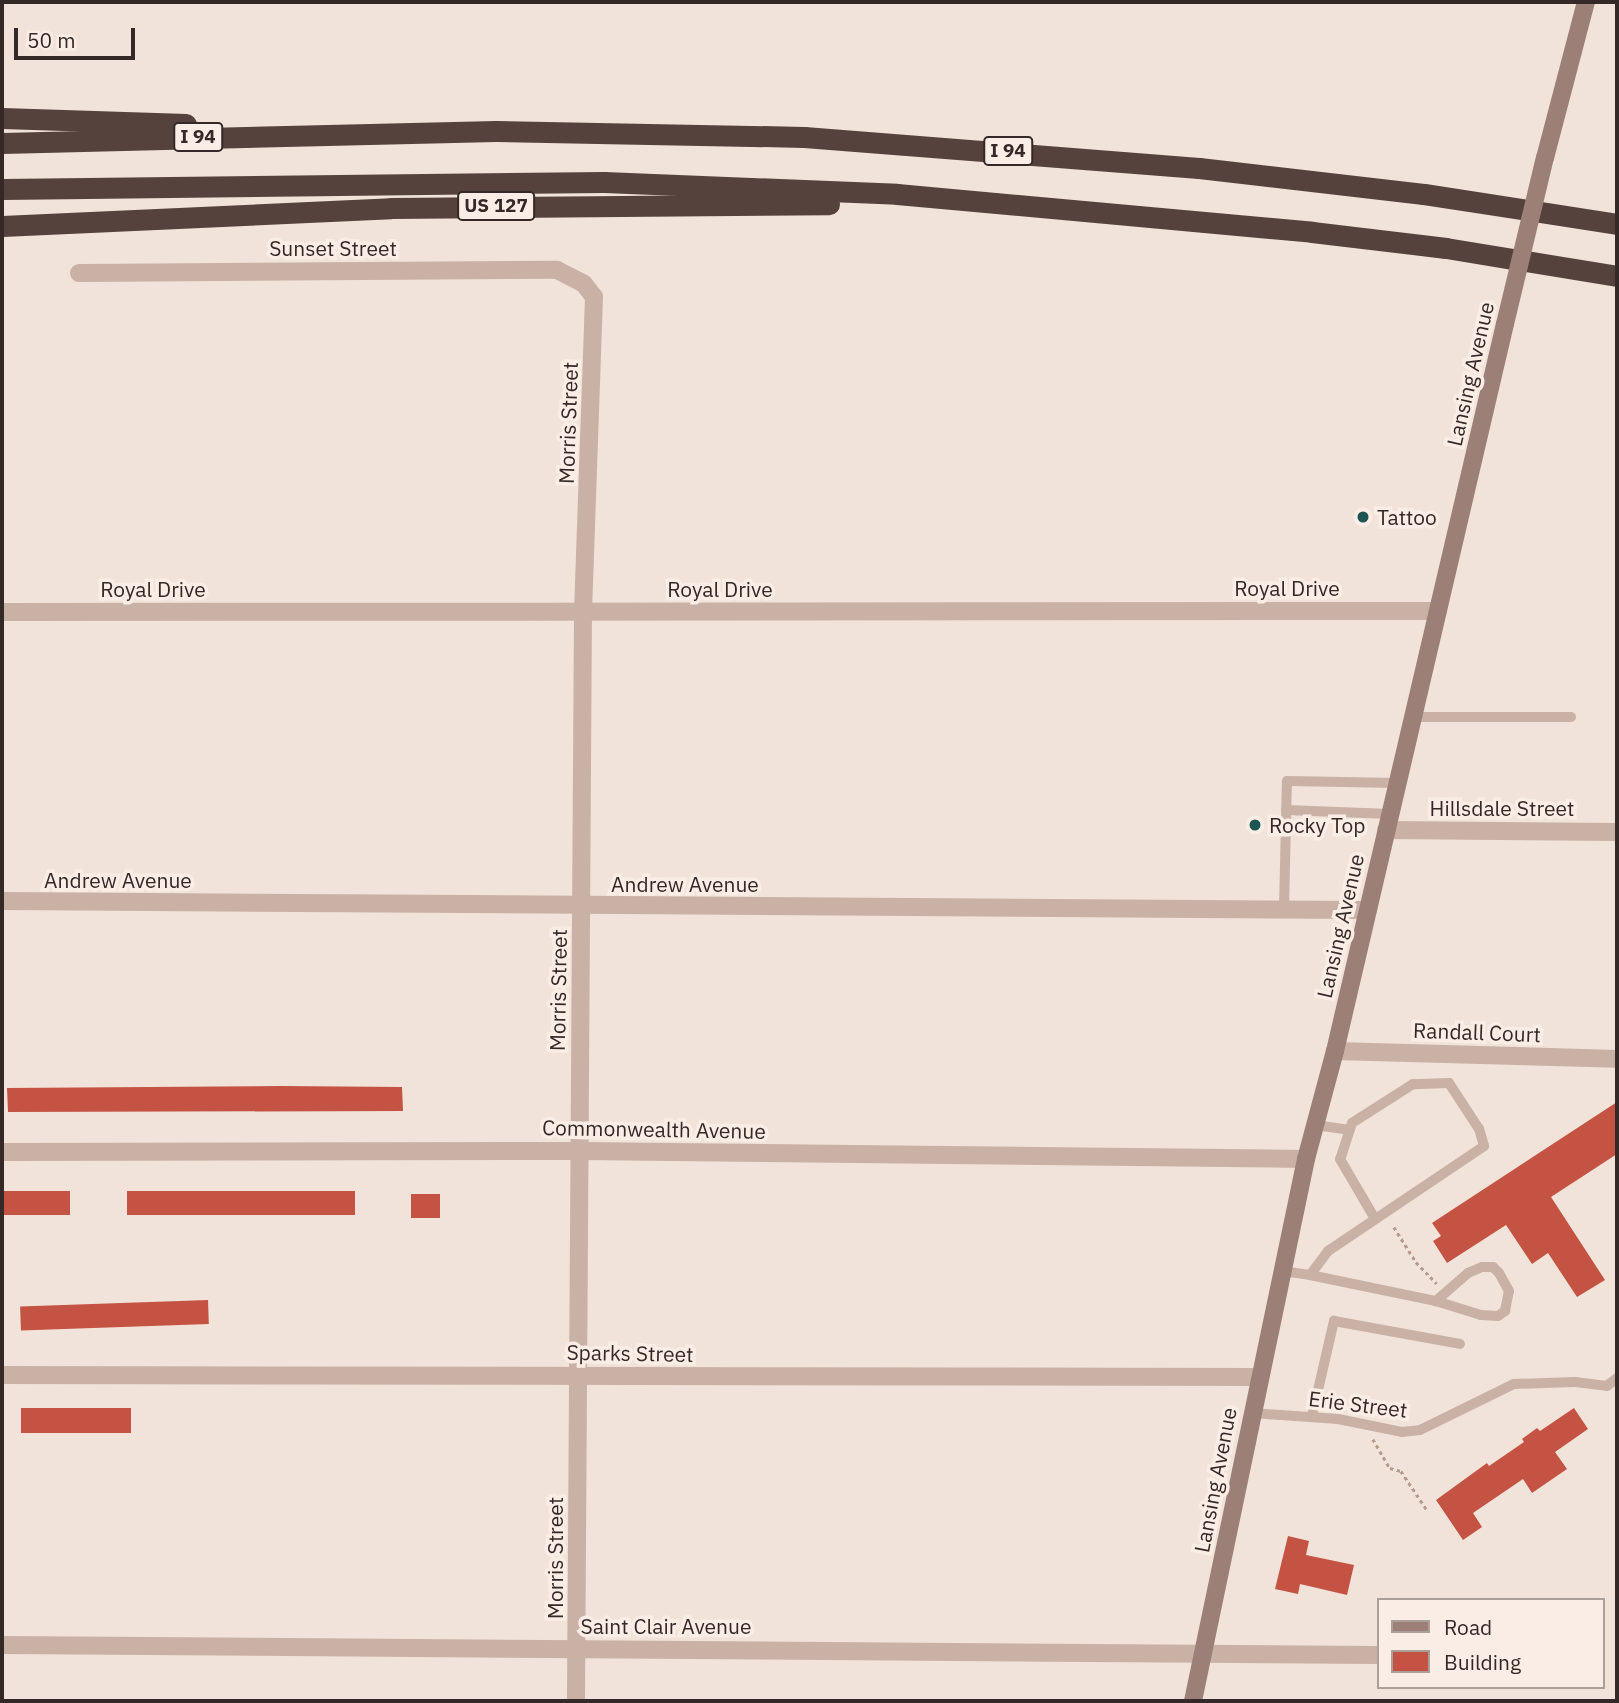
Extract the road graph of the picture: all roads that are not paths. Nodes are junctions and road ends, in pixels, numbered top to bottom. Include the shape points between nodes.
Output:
1 (1586, 2) edge
2 (2, 118) edge
3 (394, 131) junction
4 (2, 143) edge
5 (2, 189) edge
6 (990, 201) junction
7 (1617, 225) edge
8 (2, 226) edge
9 (79, 273) dead end
10 (1617, 276) edge
11 (584, 284) joint
12 (1438, 611) junction
13 (2, 612) edge
14 (583, 612) junction
15 (1413, 717) junction
16 (1571, 717) dead end
17 (1398, 783) junction
18 (1286, 810) junction
19 (1388, 822) junction
20 (1617, 832) edge
21 (2, 901) edge
22 (581, 906) junction
23 (1284, 909) junction
24 (1368, 910) junction
25 (1335, 1051) junction
26 (1617, 1059) edge
27 (1315, 1125) junction
28 (1350, 1130) junction
29 (580, 1151) junction
30 (2, 1152) edge
31 (1306, 1160) junction
32 (1375, 1219) junction
33 (1282, 1271) junction
34 (1310, 1275) junction
35 (1436, 1301) junction
36 (1460, 1344) dead end
37 (2, 1375) edge
38 (579, 1376) junction
39 (1258, 1377) junction
40 (1617, 1378) edge
41 (1251, 1412) junction
42 (1312, 1416) junction
43 (2, 1645) edge
44 (577, 1649) junction
45 (1204, 1652) junction
46 (1378, 1655) edge
47 (576, 1701) edge
48 (1193, 1701) edge

1 - 12 main road, Lansing Avenue, bridge
2 - 3 highway
3 - 4 highway, I 94
3 - 7 highway, I 94 via 721,134 1025,152 1424,194
5 - 6 highway via 592,182
6 - 8 highway, US 127 via 391,208
6 - 10 highway via 1363,237
9 - 11 street, Sunset Street via 556,270
11 - 14 street, Morris Street via 595,304
12 - 14 street, Royal Drive
12 - 15 main road, Lansing Avenue
13 - 14 street, Royal Drive
14 - 22 street, Morris Street
15 - 16 lane
15 - 17 main road, Lansing Avenue
17 - 18 lane via 1287,781
17 - 19 main road, Lansing Avenue
18 - 19 lane
18 - 23 lane
19 - 20 street, Hillsdale Street
19 - 24 main road, Lansing Avenue
21 - 22 street, Andrew Avenue
22 - 23 street, Andrew Avenue
22 - 29 street, Morris Street
23 - 24 street, Andrew Avenue
24 - 25 main road, Lansing Avenue
25 - 26 street, Randall Court
25 - 27 main road, Lansing Avenue
27 - 28 lane
27 - 31 main road, Lansing Avenue
28 - 32 lane via 1340,1159
28 - 32 lane via 1352,1123 1413,1084 1449,1083 1479,1129 1484,1146
29 - 30 street, Commonwealth Avenue
29 - 31 street, Commonwealth Avenue
29 - 38 street, Morris Street
31 - 33 main road, Lansing Avenue
32 - 34 lane via 1328,1251
33 - 34 lane
33 - 39 main road, Lansing Avenue
34 - 35 lane
35 - 35 lane via 1482,1267 1493,1267 1509,1291 1506,1311 1498,1316
36 - 42 lane via 1334,1321
37 - 38 street, Sparks Street
38 - 39 street, Sparks Street
38 - 44 street, Morris Street
39 - 41 main road, Lansing Avenue
40 - 42 lane, Erie Street via 1606,1386 1514,1384 1420,1430 1385,1431
41 - 42 lane, Erie Street
41 - 45 main road, Lansing Avenue
43 - 44 street, Saint Clair Avenue
44 - 45 street, Saint Clair Avenue
44 - 47 street, Morris Street
45 - 46 street, Saint Clair Avenue
45 - 48 main road, Lansing Avenue

